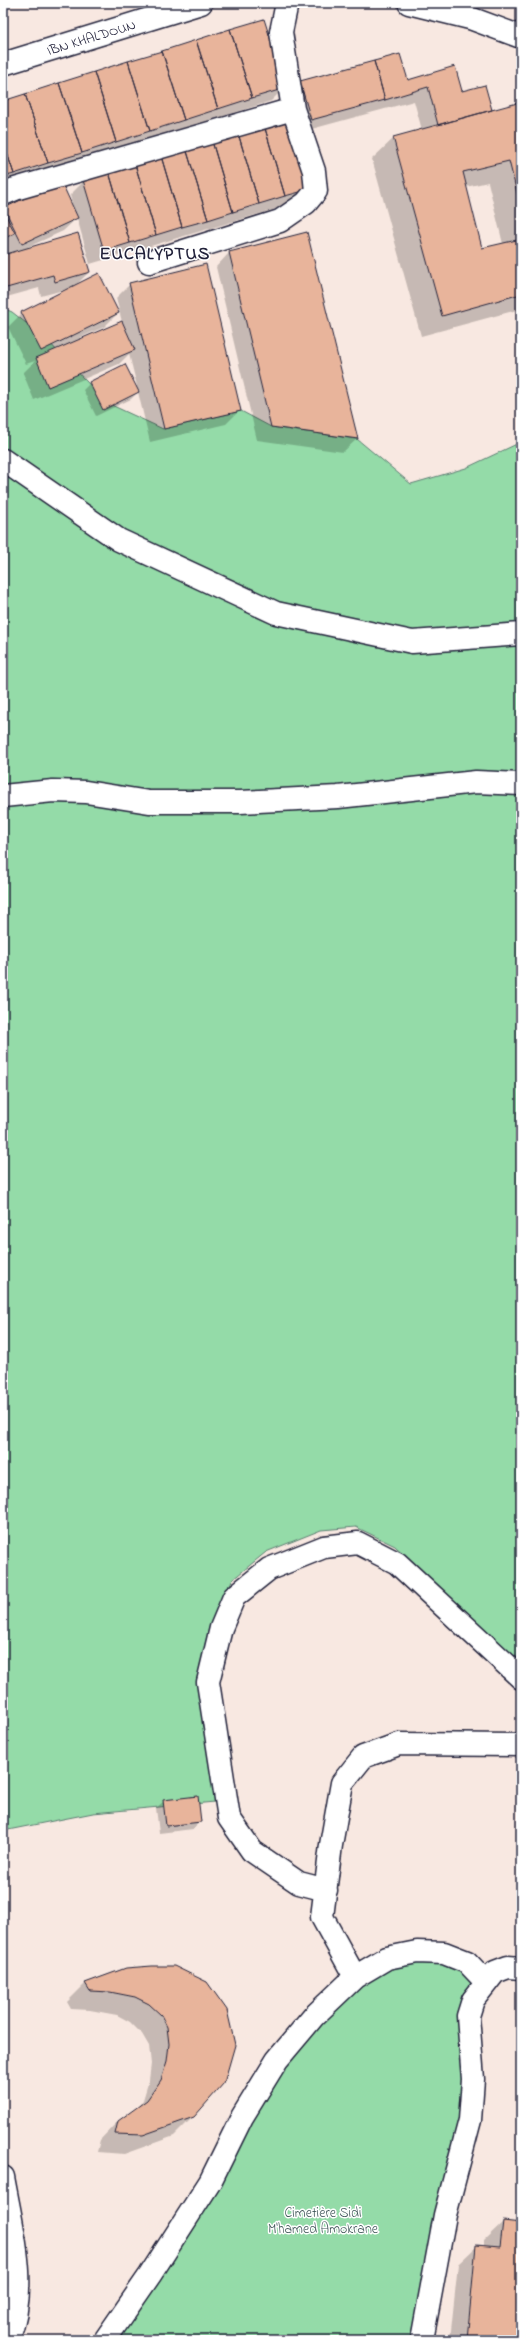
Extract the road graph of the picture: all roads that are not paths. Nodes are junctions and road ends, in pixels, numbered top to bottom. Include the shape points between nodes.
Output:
1 (201, 3) edge
2 (287, 3) edge
3 (410, 3) edge
4 (521, 37) edge
5 (3, 64) edge
6 (292, 108) junction
7 (3, 194) edge
8 (149, 262) dead end
9 (3, 460) edge
10 (521, 634) edge
11 (521, 784) edge
12 (3, 796) edge
13 (521, 1678) edge
14 (521, 1745) edge
15 (326, 1890) junction
16 (521, 1968) edge
17 (355, 1976) junction
18 (486, 1982) junction
19 (3, 2177) edge
20 (8, 2340) edge
21 (105, 2340) edge
22 (422, 2340) edge

1 - 5 street, IBN KHALDOUN
2 - 6 street via 281,32
3 - 4 street via 470,18
6 - 7 street
6 - 8 street via 314,171 316,191 306,203 280,221
9 - 10 street via 119,540 276,614 412,642
11 - 12 street via 476,782 338,797 240,802 149,802 86,792 53,791
13 - 15 street via 397,1563 358,1543 324,1547 269,1569 234,1597 221,1628 208,1682 228,1818 252,1851 299,1883
14 - 15 street via 399,1744 363,1756 342,1782
15 - 17 street via 322,1917
16 - 18 street via 508,1967 495,1972
17 - 18 street via 387,1958 417,1952 444,1953 466,1962
17 - 21 street via 314,2016 277,2060 242,2117 210,2182
18 - 22 street via 473,2000 468,2016 473,2079 470,2120 444,2216
19 - 20 street via 20,2284 16,2320

